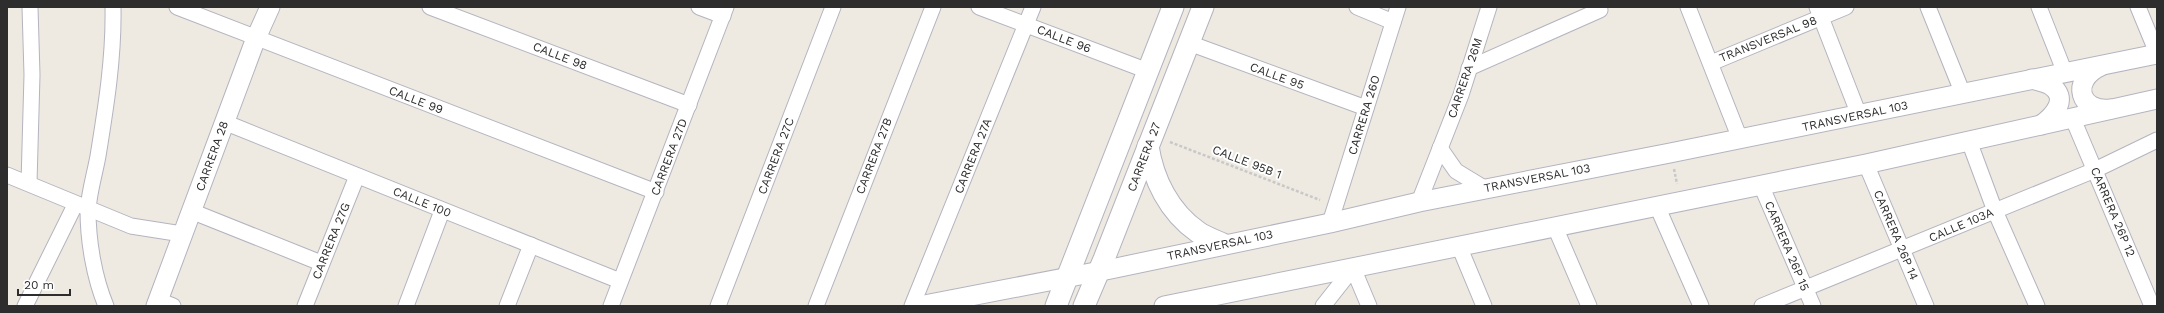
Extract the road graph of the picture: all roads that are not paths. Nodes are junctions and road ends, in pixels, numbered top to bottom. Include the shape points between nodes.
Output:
1 (30, 7) edge
2 (113, 7) edge
3 (177, 7) edge
4 (270, 7) edge
5 (430, 7) edge
6 (699, 7) edge
7 (833, 7) edge
8 (933, 7) edge
9 (979, 7) edge
10 (1033, 7) edge
11 (1173, 7) edge
12 (1203, 7) edge
13 (1357, 7) edge
14 (1398, 7) edge
15 (1489, 7) edge
16 (1598, 7) edge
17 (1688, 7) edge
18 (1846, 7) edge
19 (1928, 7) edge
20 (2039, 7) edge
21 (2138, 7) edge
22 (725, 11) edge
23 (1819, 12) edge
24 (1393, 22) junction
25 (1026, 24) junction
26 (256, 38) junction
27 (1189, 43) junction
28 (2157, 54) edge
29 (1711, 63) junction
30 (2104, 64) junction
31 (1469, 68) junction
32 (1148, 71) junction
33 (2065, 73) junction
34 (2031, 79) junction
35 (1963, 94) junction
36 (2157, 99) edge
37 (689, 105) junction
38 (1366, 108) junction
39 (2116, 109) junction
40 (1859, 115) junction
41 (2073, 119) junction
42 (224, 122) junction
43 (2041, 125) junction
44 (1740, 139) junction
45 (1150, 140) junction
46 (2157, 140) edge
47 (1969, 141) junction
48 (1440, 148) junction
49 (1866, 164) junction
50 (2095, 170) junction
51 (7, 176) edge
52 (357, 176) junction
53 (29, 183) junction
54 (1761, 185) junction
55 (1484, 188) junction
56 (656, 192) junction
57 (1419, 202) junction
58 (1657, 206) junction
59 (82, 207) junction
60 (191, 211) junction
61 (442, 211) junction
62 (1995, 211) junction
63 (1333, 214) junction
64 (1555, 227) junction
65 (182, 234) junction
66 (1222, 244) junction
67 (531, 245) junction
68 (1459, 246) junction
69 (1902, 250) junction
70 (321, 263) junction
71 (1353, 268) junction
72 (1099, 271) junction
73 (1067, 276) junction
74 (620, 282) junction
75 (1805, 288) junction
76 (972, 295) junction
77 (162, 304) edge
78 (25, 306) edge
79 (106, 306) edge
80 (305, 306) edge
81 (406, 306) edge
82 (507, 306) edge
83 (611, 306) edge
84 (718, 306) edge
85 (816, 306) edge
86 (912, 306) edge
87 (918, 306) edge
88 (996, 306) edge
89 (1056, 306) edge
90 (1084, 306) edge
91 (1164, 306) edge
92 (1323, 306) edge
93 (1369, 306) edge
94 (1484, 306) edge
95 (1589, 306) edge
96 (1701, 306) edge
97 (1762, 306) edge
98 (1813, 306) edge
99 (1926, 306) edge
100 (2037, 306) edge
101 (2152, 306) edge

1 - 53 street via 32,74
2 - 59 street via 114,37 98,155
3 - 26 street, CALLE 99
4 - 26 street, CARRERA 28
5 - 37 street, CALLE 98
6 - 22 street
7 - 84 street, CARRERA 27C
8 - 85 street, CARRERA 27B
9 - 25 street, CALLE 96
10 - 25 street, CARRERA 27A
11 - 32 main road
12 - 27 main road, CARRERA 27
13 - 24 street
14 - 24 street, CARRERA 26O
15 - 31 street, CARRERA 26M
16 - 31 street via 1600,10
17 - 29 street
18 - 23 street, TRANSVERSAL 98
19 - 35 street
20 - 33 street
21 - 28 street
22 - 37 street, CARRERA 27D
23 - 29 street, TRANSVERSAL 98
23 - 40 street
24 - 38 street, CARRERA 26O
25 - 32 street, CALLE 96
25 - 86 street, CARRERA 27A
26 - 42 street, CARRERA 28
26 - 56 street, CALLE 99
27 - 38 street, CALLE 95
27 - 45 main road, CARRERA 27
28 - 30 street, TRANSVERSAL 103
29 - 44 street
30 - 33 street, TRANSVERSAL 103
30 - 39 street via 2087,74 2082,90 2086,100 2094,108
31 - 48 street, CARRERA 26M
32 - 73 main road
33 - 34 street, TRANSVERSAL 103
34 - 35 street, TRANSVERSAL 103
34 - 43 street via 2050,85 2059,97 2059,108
35 - 40 street, TRANSVERSAL 103
36 - 39 street
37 - 56 street, CARRERA 27D
38 - 63 street, CARRERA 26O
39 - 41 street
40 - 44 street, TRANSVERSAL 103
41 - 43 street
41 - 50 street, CARRERA 26P 12
42 - 52 street, CALLE 100
42 - 60 street, CARRERA 28
43 - 47 street
44 - 55 street, TRANSVERSAL 103
45 - 66 main road via 1151,164 1161,190 1177,213 1198,232
45 - 72 main road, CARRERA 27
46 - 50 street, CALLE 103A
47 - 49 street
47 - 62 street
48 - 55 street via 1456,171
48 - 57 street, CARRERA 26M
49 - 54 street
49 - 69 street, CARRERA 26P 14
50 - 62 street, CALLE 103A
50 - 101 street, CARRERA 26P 12
51 - 53 street
52 - 61 street, CALLE 100
52 - 70 street, CARRERA 27G
53 - 59 street
54 - 58 street
54 - 75 street, CARRERA 26P 15
55 - 57 street, TRANSVERSAL 103
56 - 74 street, CARRERA 27D
57 - 63 street, TRANSVERSAL 103
58 - 64 street
58 - 96 street
59 - 65 street via 131,226
59 - 78 street
59 - 79 street via 95,271
60 - 65 street, CARRERA 28
60 - 70 street
61 - 67 street, CALLE 100
61 - 81 street
62 - 69 street, CALLE 103A
62 - 100 street
63 - 66 street, TRANSVERSAL 103
64 - 68 street
64 - 95 street
65 - 77 street, CARRERA 28
66 - 72 street, TRANSVERSAL 103
67 - 74 street, CALLE 100
67 - 82 street
68 - 71 street
68 - 94 street
69 - 75 street, CALLE 103A
69 - 99 street, CARRERA 26P 14
70 - 80 street, CARRERA 27G
71 - 91 street
71 - 92 street
71 - 93 street
72 - 73 street, TRANSVERSAL 103
72 - 90 main road, CARRERA 27
73 - 76 street, TRANSVERSAL 103
73 - 89 main road
74 - 83 street, CARRERA 27D
75 - 97 street, CALLE 103A
75 - 98 street, CARRERA 26P 15
76 - 87 street, TRANSVERSAL 103
76 - 88 street via 987,298

